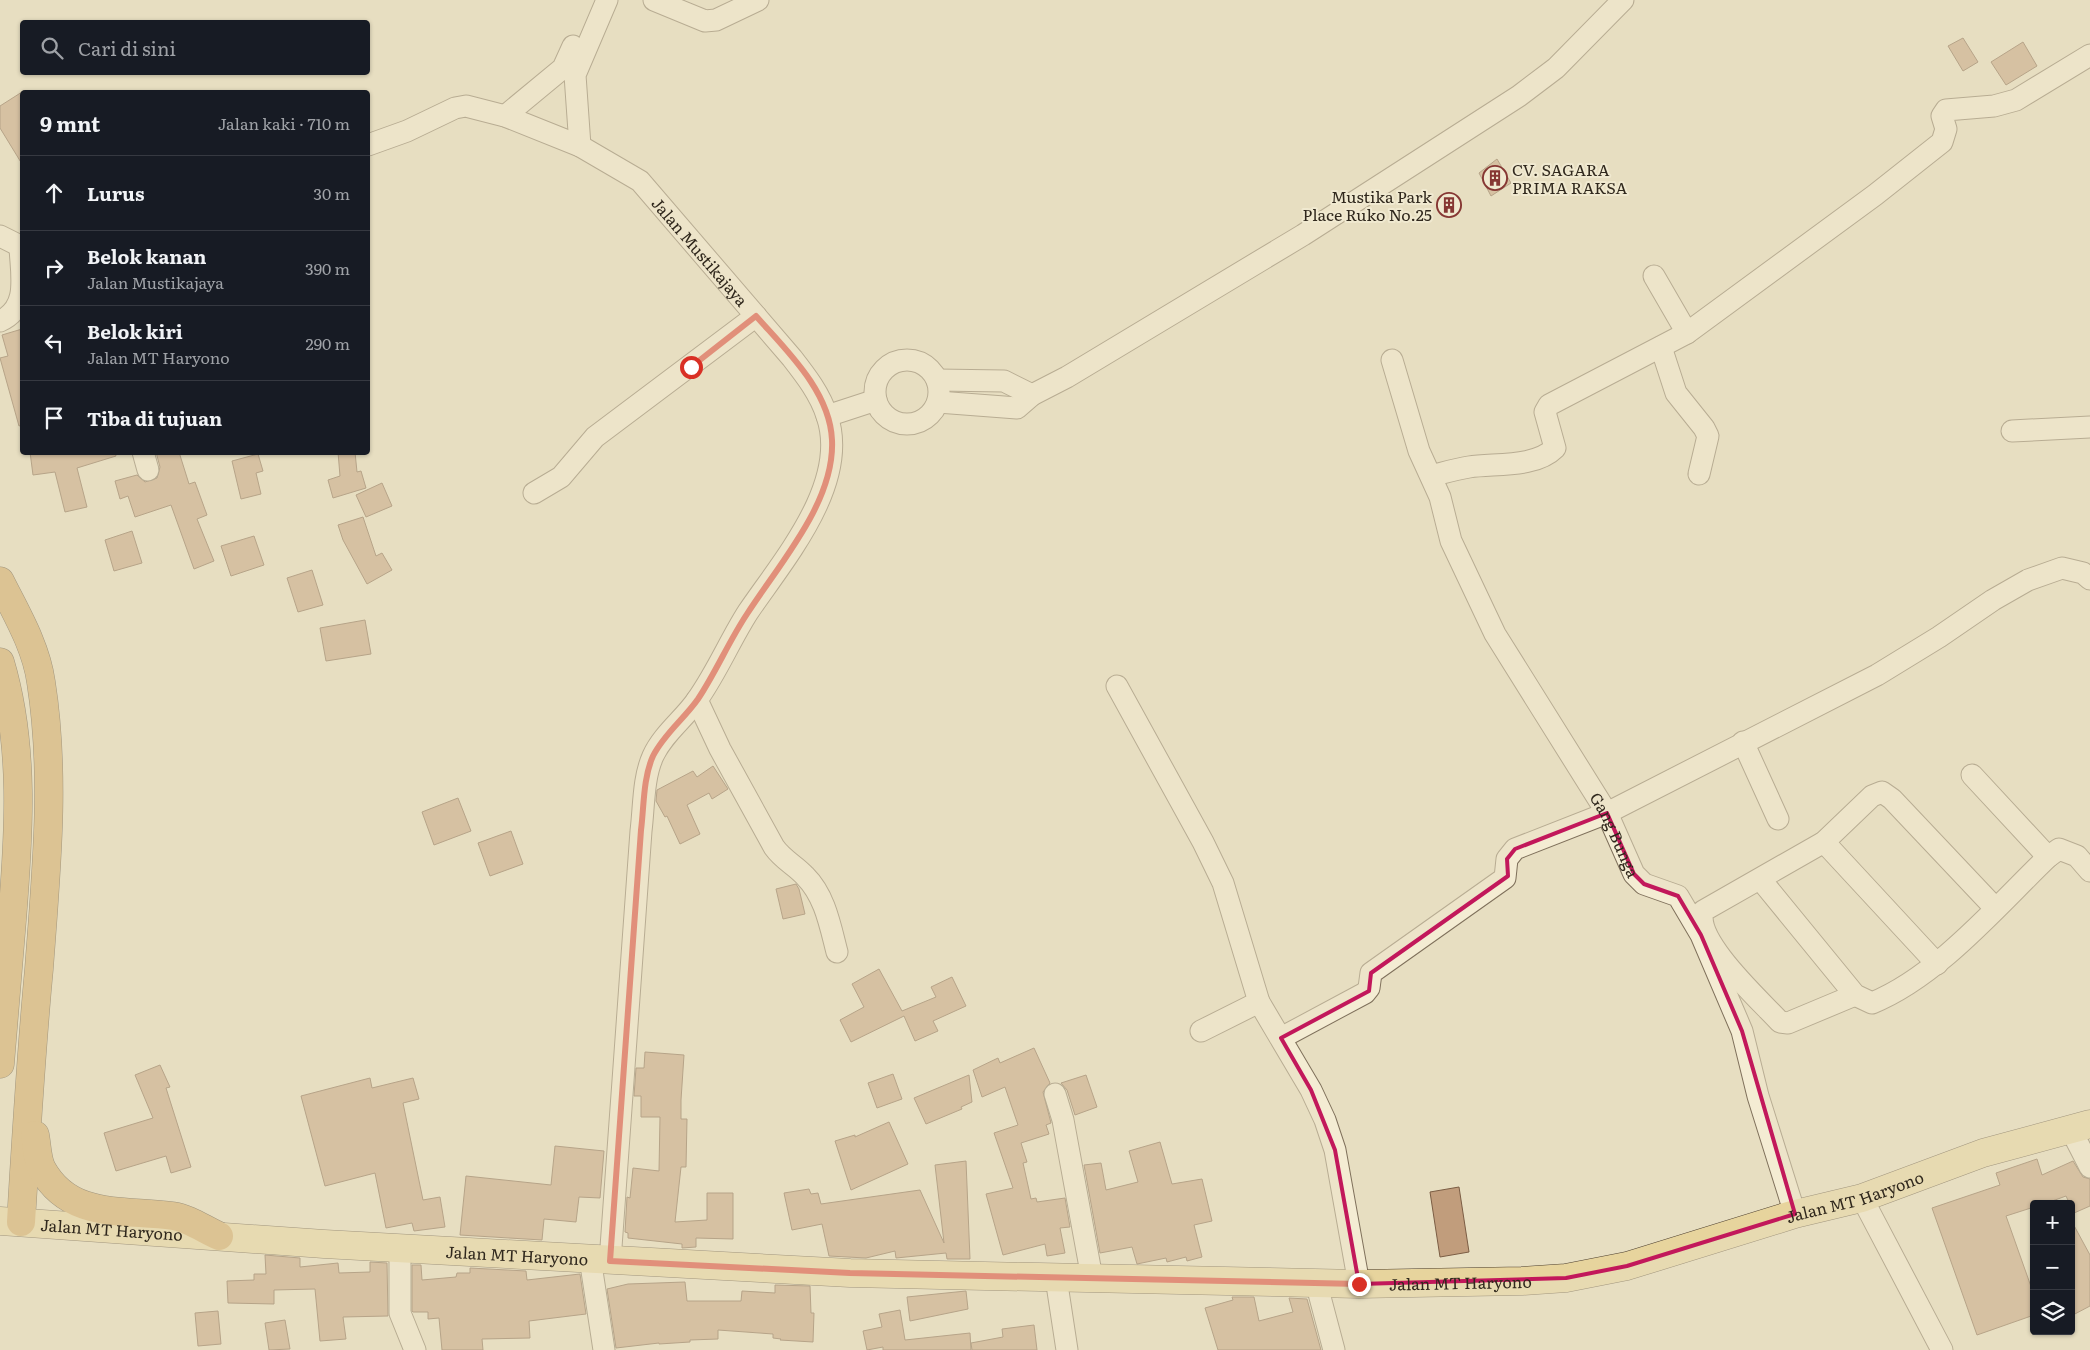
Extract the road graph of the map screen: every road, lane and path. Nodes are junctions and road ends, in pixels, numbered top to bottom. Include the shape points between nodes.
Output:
1 (593, 0) edge
2 (607, 0) edge
3 (654, 0) edge
4 (758, 0) edge
5 (1623, 0) edge
6 (2090, 55) edge
7 (505, 116) junction
8 (370, 144) edge
9 (580, 146) junction
10 (0, 236) edge
11 (20, 246) edge
12 (1654, 276) dead end
13 (20, 303) edge
14 (756, 316) junction
15 (0, 321) edge
16 (1687, 333) junction
17 (1661, 347) junction
18 (1392, 360) dead end
19 (937, 380) junction
20 (1032, 395) junction
21 (876, 400) junction
22 (938, 402) junction
23 (827, 416) junction
24 (2090, 427) edge
25 (2012, 430) dead end
26 (1699, 474) dead end
27 (1431, 476) junction
28 (534, 493) dead end
29 (2090, 579) edge
30 (0, 581) edge
31 (0, 662) edge
32 (1117, 686) dead end
33 (697, 700) junction
34 (1743, 742) junction
35 (1972, 775) dead end
36 (1607, 813) junction
37 (1778, 819) dead end
38 (1824, 842) junction
39 (2048, 857) junction
40 (2090, 871) edge
41 (1761, 880) junction
42 (1995, 908) junction
43 (837, 952) dead end
44 (1937, 964) junction
45 (1855, 995) junction
46 (1259, 1002) junction
47 (1201, 1031) dead end
48 (1281, 1038) junction
49 (0, 1064) edge
50 (1055, 1094) dead end
51 (28, 1099) junction
52 (2080, 1127) edge
53 (2090, 1167) edge
54 (1862, 1198) junction
55 (1795, 1214) junction
56 (10, 1221) edge
57 (219, 1236) junction
58 (400, 1247) junction
59 (600, 1259) junction
60 (1056, 1278) junction
61 (1092, 1278) junction
62 (1316, 1282) junction
63 (1359, 1284) junction
64 (414, 1350) edge
65 (604, 1350) edge
66 (1067, 1350) edge
67 (1334, 1350) edge
68 (1942, 1350) edge

1 - 7 street via 563,68
2 - 9 street via 574,75
3 - 4 street via 705,21 716,20
5 - 20 street via 1556,68 1519,96 1303,235
6 - 16 street via 2016,100 1994,106 1946,110 1942,116 1946,129 1942,142 1934,149
7 - 8 street, Jalan Mustikajaya via 466,106 455,108
7 - 9 street, Jalan Mustikajaya
9 - 14 street, Jalan Mustikajaya via 640,181
10 - 11 street
12 - 16 street
13 - 15 street via 9,317
14 - 23 street, Jalan Mustikajaya via 815,388
14 - 28 street via 596,437 561,477
16 - 17 street
17 - 26 street via 1676,393 1708,436
17 - 27 street via 1546,408 1554,448 1547,455 1535,460 1468,467
18 - 27 street, Gang Bunga via 1419,451
19 - 20 street via 1004,381
19 - 21 street via 921,363 897,361 883,370 879,377
19 - 22 street
20 - 22 street via 1016,408 1009,409
21 - 22 street via 887,417 906,424 926,418
21 - 23 street
23 - 33 street, Jalan Mustikajaya via 832,439 830,464 821,498 746,615
24 - 25 street
27 - 36 street, Gang Bunga via 1451,541 1495,634
29 - 34 street via 2062,568 2028,580 1877,675
30 - 51 highway via 26,632 41,681 47,751 50,836
31 - 49 highway via 8,689 16,754 19,832
32 - 46 street via 1223,883
33 - 43 street via 774,847 782,859 804,874 824,903
33 - 59 street, Jalan Mustikajaya via 667,735 653,756 648,773
34 - 36 street
34 - 37 street
35 - 39 street
36 - 48 street via 1515,849 1507,859 1505,878 1370,973 1369,988 1365,993
36 - 55 street, Gang Bunga via 1634,874 1644,884 1678,896 1700,935 1742,1031 1758,1096
38 - 41 street
38 - 42 street via 1872,796 1882,792
38 - 44 street
39 - 40 street via 2060,849 2069,851
39 - 42 street
41 - 45 street
41 - 45 street via 1703,911 1701,917 1711,945 1780,1022 1788,1023
42 - 44 street
44 - 45 street via 1893,994 1872,1003
46 - 47 street
46 - 48 street
48 - 63 street via 1311,1090 1335,1150
50 - 61 street via 1063,1120
51 - 56 highway
51 - 57 highway via 41,1168 56,1189 74,1203 110,1211 175,1216
52 - 53 street
52 - 54 main road, Jalan MT Haryono via 1983,1153
54 - 55 main road, Jalan MT Haryono
54 - 68 street
55 - 63 main road, Jalan MT Haryono via 1627,1266 1566,1278
56 - 57 main road, Jalan MT Haryono
57 - 58 main road, Jalan MT Haryono
58 - 59 main road, Jalan MT Haryono
58 - 64 street via 400,1313
59 - 60 main road, Jalan MT Haryono via 850,1273
59 - 65 street, Jalan Mustikajaya
60 - 61 main road, Jalan MT Haryono
60 - 66 street
61 - 62 main road, Jalan MT Haryono
62 - 63 main road, Jalan MT Haryono
62 - 67 street

